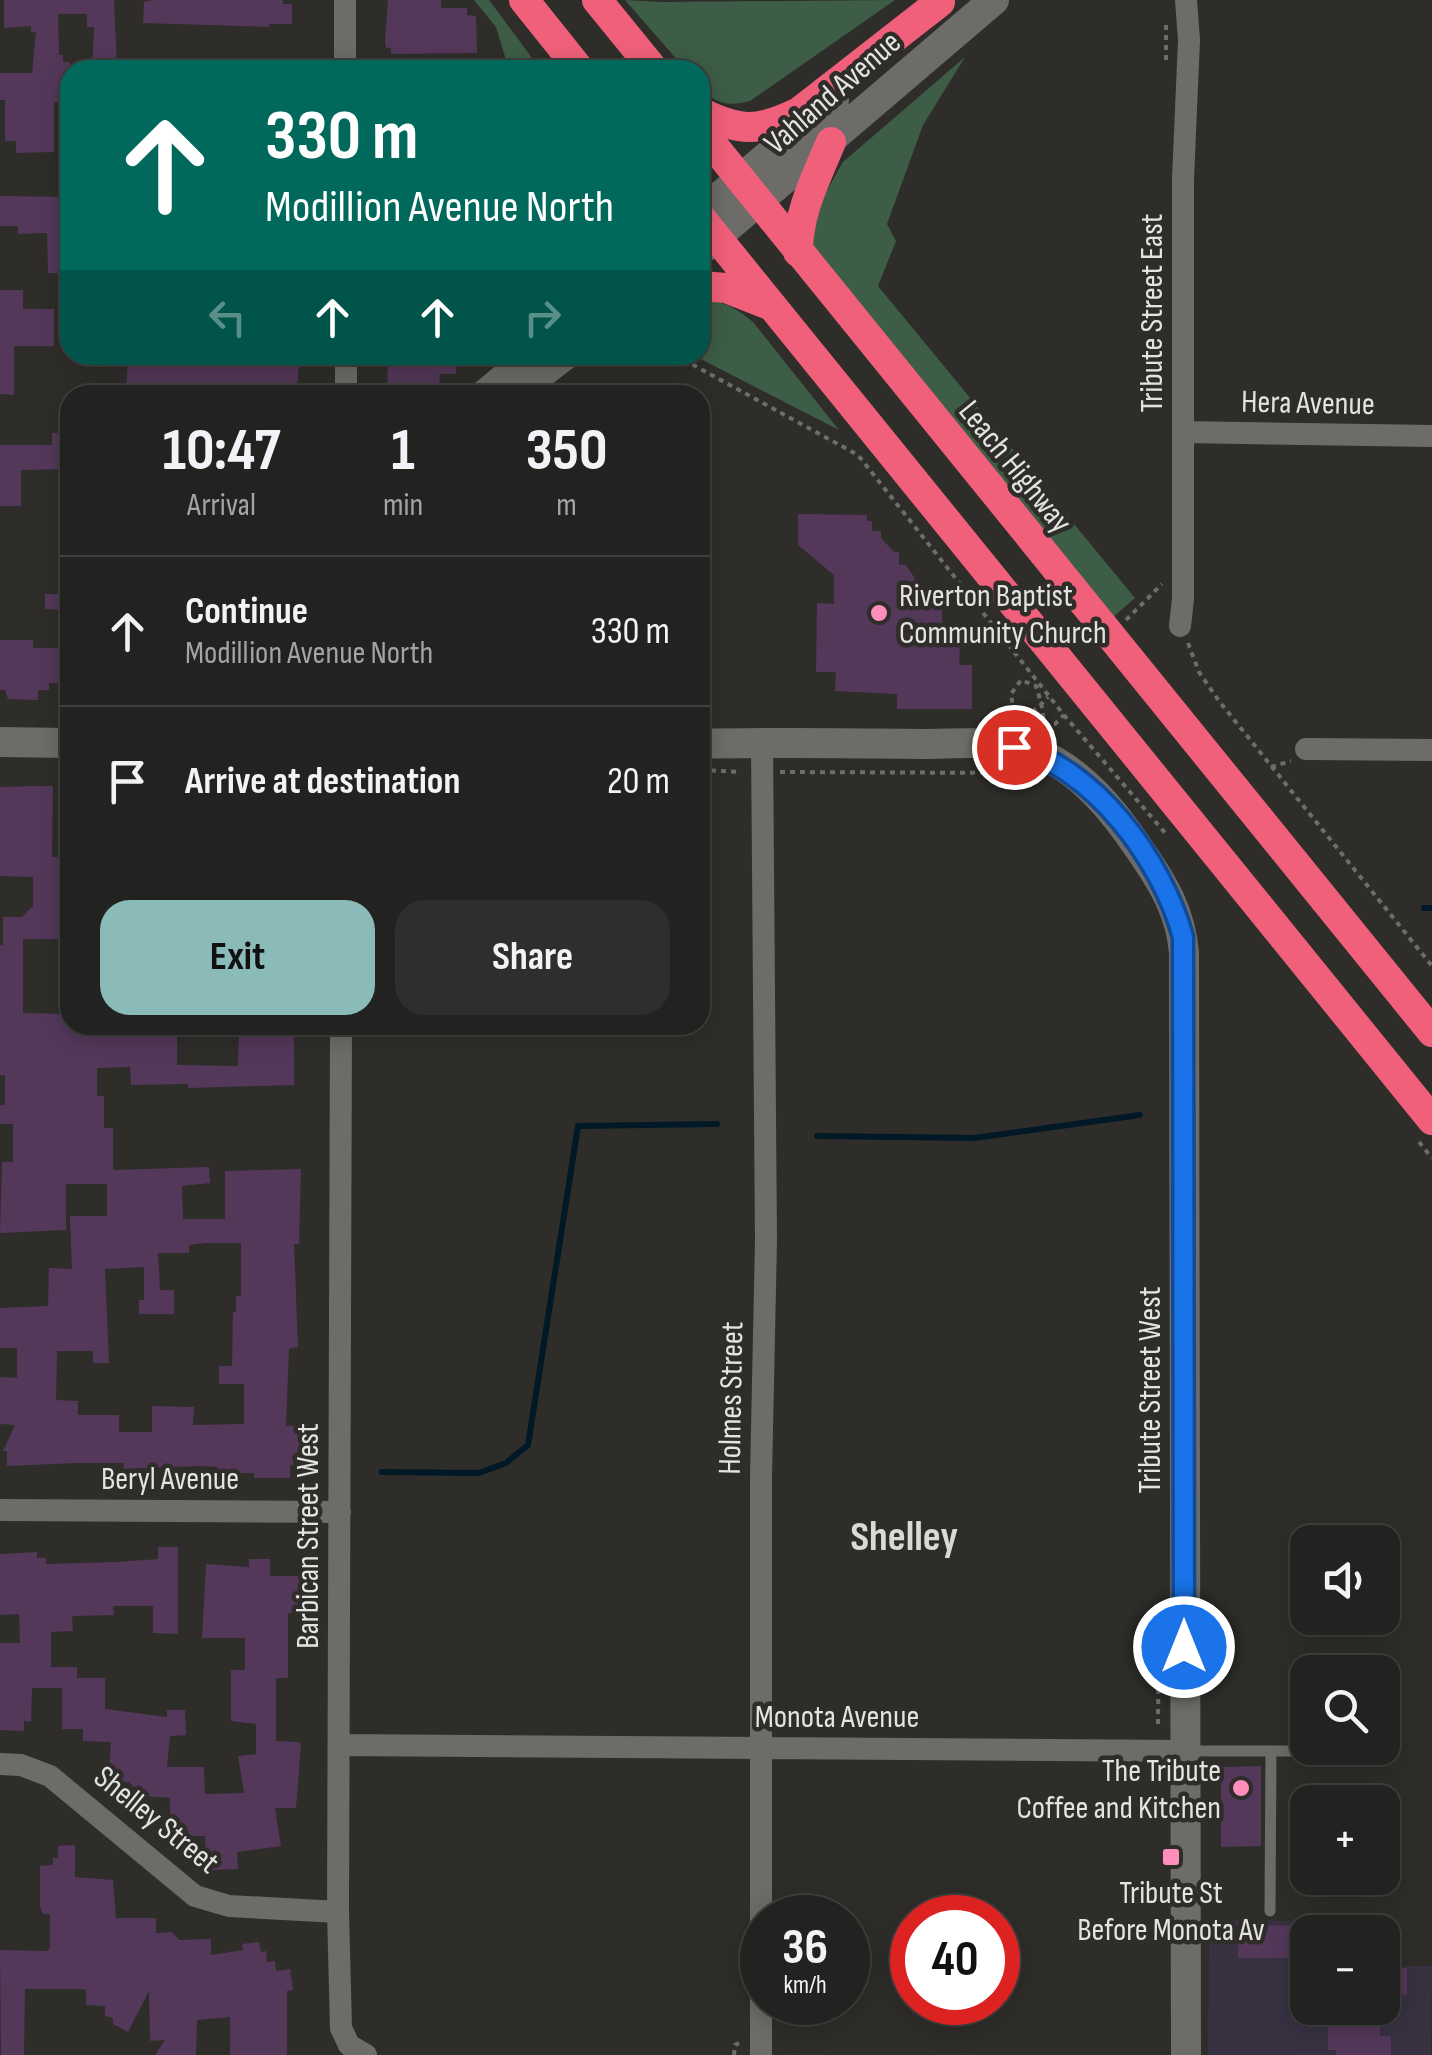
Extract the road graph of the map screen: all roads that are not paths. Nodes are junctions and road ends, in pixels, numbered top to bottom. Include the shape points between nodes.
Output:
1 (345, 0) edge
2 (524, 0) edge
3 (597, 0) edge
4 (994, 0) edge
5 (1186, 0) edge
6 (942, 1) edge
7 (345, 60) edge
8 (572, 60) edge
9 (646, 60) edge
10 (710, 117) edge
11 (710, 142) edge
12 (832, 142) junction
13 (750, 192) junction
14 (710, 225) edge
15 (710, 237) edge
16 (798, 252) junction
17 (710, 287) edge
18 (770, 305) junction
19 (520, 365) edge
20 (552, 365) edge
21 (496, 385) edge
22 (526, 385) edge
23 (1184, 432) junction
24 (1432, 436) edge
25 (1180, 626) road end
26 (0, 742) edge
27 (60, 742) edge
28 (710, 746) edge
29 (1432, 750) edge
30 (1302, 754) road end
31 (763, 757) junction
32 (1432, 1032) edge
33 (341, 1035) edge
34 (1426, 1131) edge
35 (0, 1510) edge
36 (340, 1512) junction
37 (339, 1745) junction
38 (762, 1748) junction
39 (1184, 1751) junction
40 (1271, 1751) junction
41 (1290, 1751) edge
42 (0, 1764) edge
43 (1270, 1911) dead end
44 (338, 1912) junction
45 (357, 2050) edge
46 (761, 2055) edge
47 (1186, 2055) edge

1 - 7 street
2 - 8 highway
3 - 9 highway
4 - 12 street, Vahland Avenue
5 - 23 street, Tribute Street East
6 - 10 highway via 799,112 756,128
6 - 13 street, Vahland Avenue
11 - 13 highway, Leach Highway
12 - 13 street, Vahland Avenue
12 - 16 highway via 807,198
13 - 14 street, Vahland Avenue
13 - 16 highway, Leach Highway
15 - 18 highway
16 - 32 highway, Leach Highway
17 - 18 highway
18 - 34 highway
19 - 21 street
20 - 22 street
23 - 24 street, Hera Avenue
23 - 25 street, Tribute Street East
26 - 27 street
28 - 31 street, Tribute Street West
29 - 30 street
31 - 38 street, Holmes Street
31 - 39 street, Tribute Street West via 1014,747 1036,752 1088,786 1165,885 1183,937
33 - 36 street, Barbican Street West
35 - 36 street, Beryl Avenue
36 - 37 street, Barbican Street West
37 - 38 street, Monota Avenue
37 - 44 street, Barbican Street West
38 - 39 street, Monota Avenue
38 - 46 street, Holmes Street
39 - 40 lane, Monota Avenue
39 - 47 street, Tribute Street West
40 - 41 lane, Monota Avenue
40 - 43 lane
42 - 44 street, Shelley Street via 50,1776 195,1896 229,1906
44 - 45 street, Barbican Street West via 341,2028

